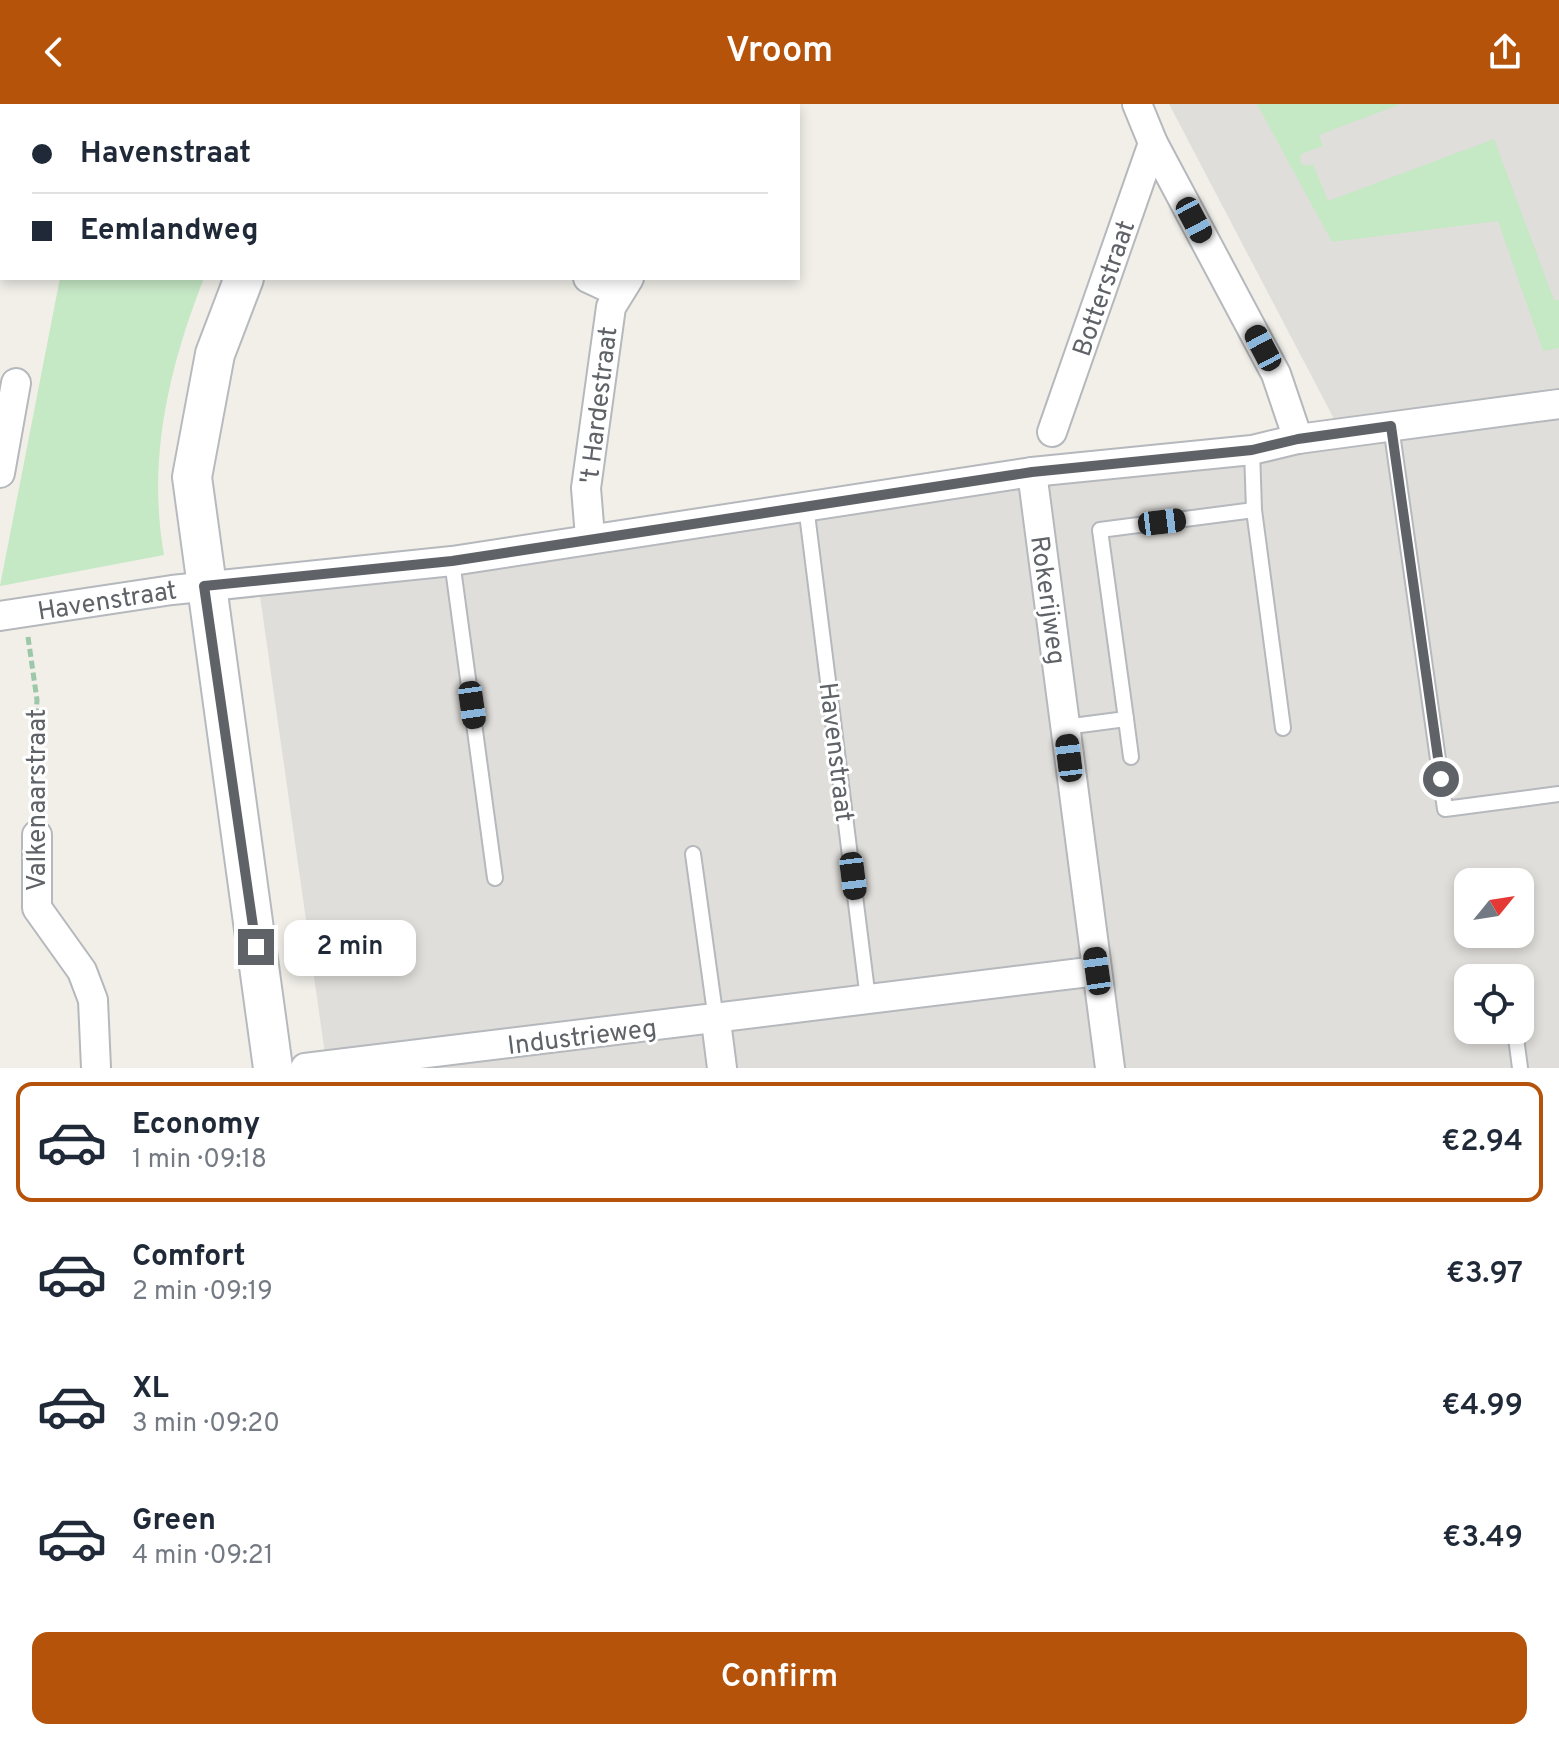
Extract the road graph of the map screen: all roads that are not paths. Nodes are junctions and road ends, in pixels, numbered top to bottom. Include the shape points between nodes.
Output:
1 (1137, 104) edge
2 (1153, 143) junction
3 (243, 280) edge
4 (598, 280) edge
5 (624, 285) edge
6 (16, 383) dead end
7 (1559, 404) edge
8 (1391, 426) junction
9 (1052, 432) dead end
10 (1298, 439) junction
11 (1252, 450) junction
12 (1032, 472) junction
13 (0, 473) edge
14 (806, 506) junction
15 (1254, 510) junction
16 (590, 537) junction
17 (452, 561) junction
18 (204, 586) junction
19 (13, 614) edge
20 (1126, 719) junction
21 (1065, 727) junction
22 (1283, 728) dead end
23 (1131, 757) dead end
24 (1559, 794) edge
25 (37, 835) road end
26 (693, 854) dead end
27 (495, 878) dead end
28 (1097, 971) junction
29 (868, 999) junction
30 (716, 1021) junction
31 (1517, 1044) edge
32 (96, 1068) edge
33 (273, 1068) edge
34 (305, 1068) edge
35 (722, 1068) edge
36 (1110, 1068) edge
37 (1520, 1068) edge

1 - 2 street
2 - 9 street, Botterstraat
2 - 10 street via 1276,374
3 - 18 main road via 215,354 192,477
4 - 5 street
5 - 16 street, 't Hardestraat via 611,307 586,488
6 - 13 street
7 - 8 street, Havenstraat
8 - 10 street, Havenstraat
8 - 24 lane via 1445,809
10 - 11 street, Havenstraat
11 - 12 street, Havenstraat
11 - 15 lane
12 - 14 street, Havenstraat
12 - 21 street, Rokerijweg
14 - 16 street, Havenstraat
14 - 29 lane, Havenstraat
15 - 20 lane via 1100,530
15 - 22 lane
16 - 17 street, Havenstraat
17 - 18 street, Havenstraat
17 - 27 lane
18 - 19 street, Havenstraat
18 - 33 main road
20 - 21 lane
20 - 23 lane
21 - 28 street, Rokerijweg
25 - 32 street, Valkenaarstraat via 37,908 82,971 93,1000
26 - 30 lane
28 - 29 street, Industrieweg
28 - 36 street, Rokerijweg
29 - 30 street, Industrieweg
30 - 34 street, Industrieweg
30 - 35 street
31 - 37 lane

